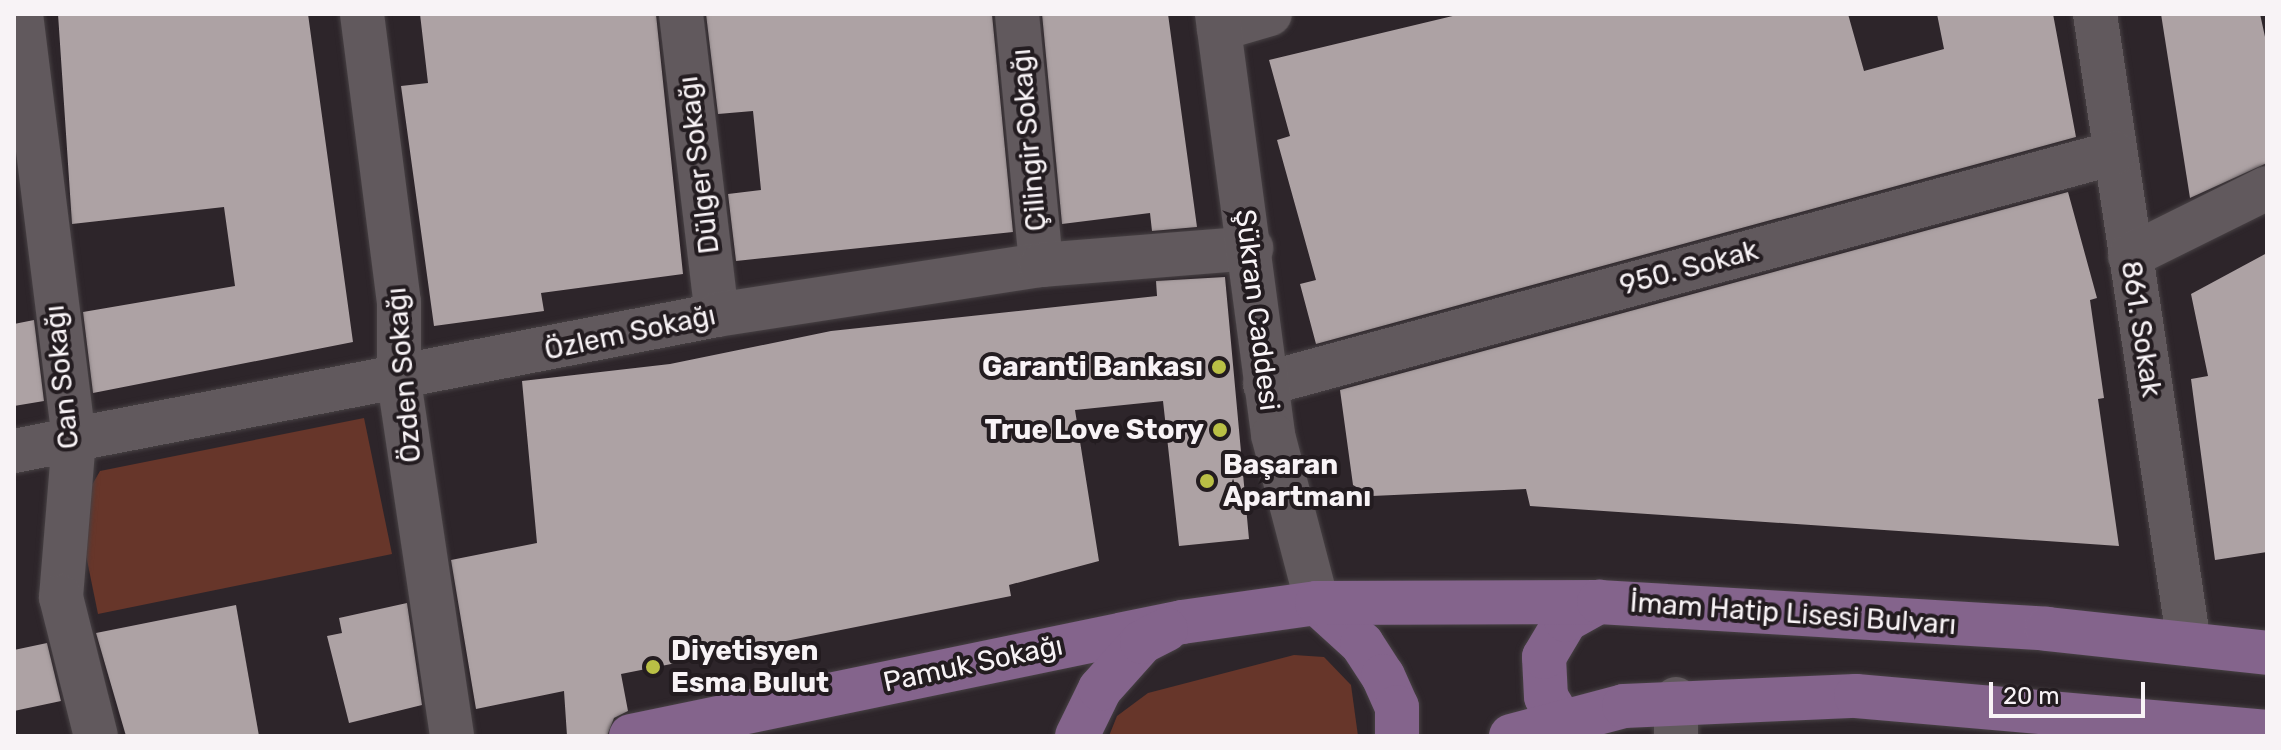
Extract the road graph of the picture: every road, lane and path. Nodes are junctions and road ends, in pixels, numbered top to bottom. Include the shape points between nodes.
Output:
1 (21, 14) edge
2 (362, 14) edge
3 (681, 14) edge
4 (1017, 14) edge
5 (1270, 14) edge
6 (2095, 14) edge
7 (1218, 21) edge
8 (2114, 153) junction
9 (2267, 188) edge
10 (1251, 248) junction
11 (2130, 256) junction
12 (1041, 265) junction
13 (717, 315) junction
14 (399, 381) junction
15 (1265, 384) junction
16 (74, 439) junction
17 (14, 451) edge
18 (1599, 602) junction
19 (1317, 603) junction
20 (1182, 622) junction
21 (2189, 644) junction
22 (2267, 653) edge
23 (1676, 718) edge
24 (1560, 720) junction
25 (2251, 733) edge
26 (96, 736) edge
27 (452, 736) edge
28 (631, 736) edge
29 (1077, 736) edge
30 (1397, 736) edge
31 (1511, 736) edge

1 - 16 street, Can Sokağı
2 - 14 street, Özden Sokağı via 399,302
3 - 13 street, Dülger Sokağı
4 - 12 street, Çilingir Sokağı
5 - 7 street
6 - 8 street, 861. Sokak
7 - 10 street, Şükran Caddesi
8 - 11 street, 861. Sokak
8 - 15 street, 950. Sokak
9 - 11 street
10 - 12 street, Özlem Sokağı
10 - 15 street, Şükran Caddesi
11 - 21 street, 861. Sokak
12 - 13 street, Özlem Sokağı
13 - 14 street, Özlem Sokağı
14 - 16 street, Özlem Sokağı
14 - 27 street, Özden Sokağı
15 - 19 street, Şükran Caddesi
16 - 17 street, Özlem Sokağı
16 - 26 street, Can Sokağı via 61,597
18 - 19 main road, İmam Hatip Lisesi Bulvarı
18 - 21 main road, İmam Hatip Lisesi Bulvarı
18 - 24 main road via 1566,620 1544,657 1546,697
19 - 20 main road, Pamuk Sokağı
19 - 30 main road via 1362,644 1383,676 1397,707
20 - 28 main road, Pamuk Sokağı
20 - 29 main road via 1142,642 1100,689
21 - 22 main road, İmam Hatip Lisesi Bulvarı
23 - 24 main road
23 - 25 main road via 1856,696
24 - 31 main road

